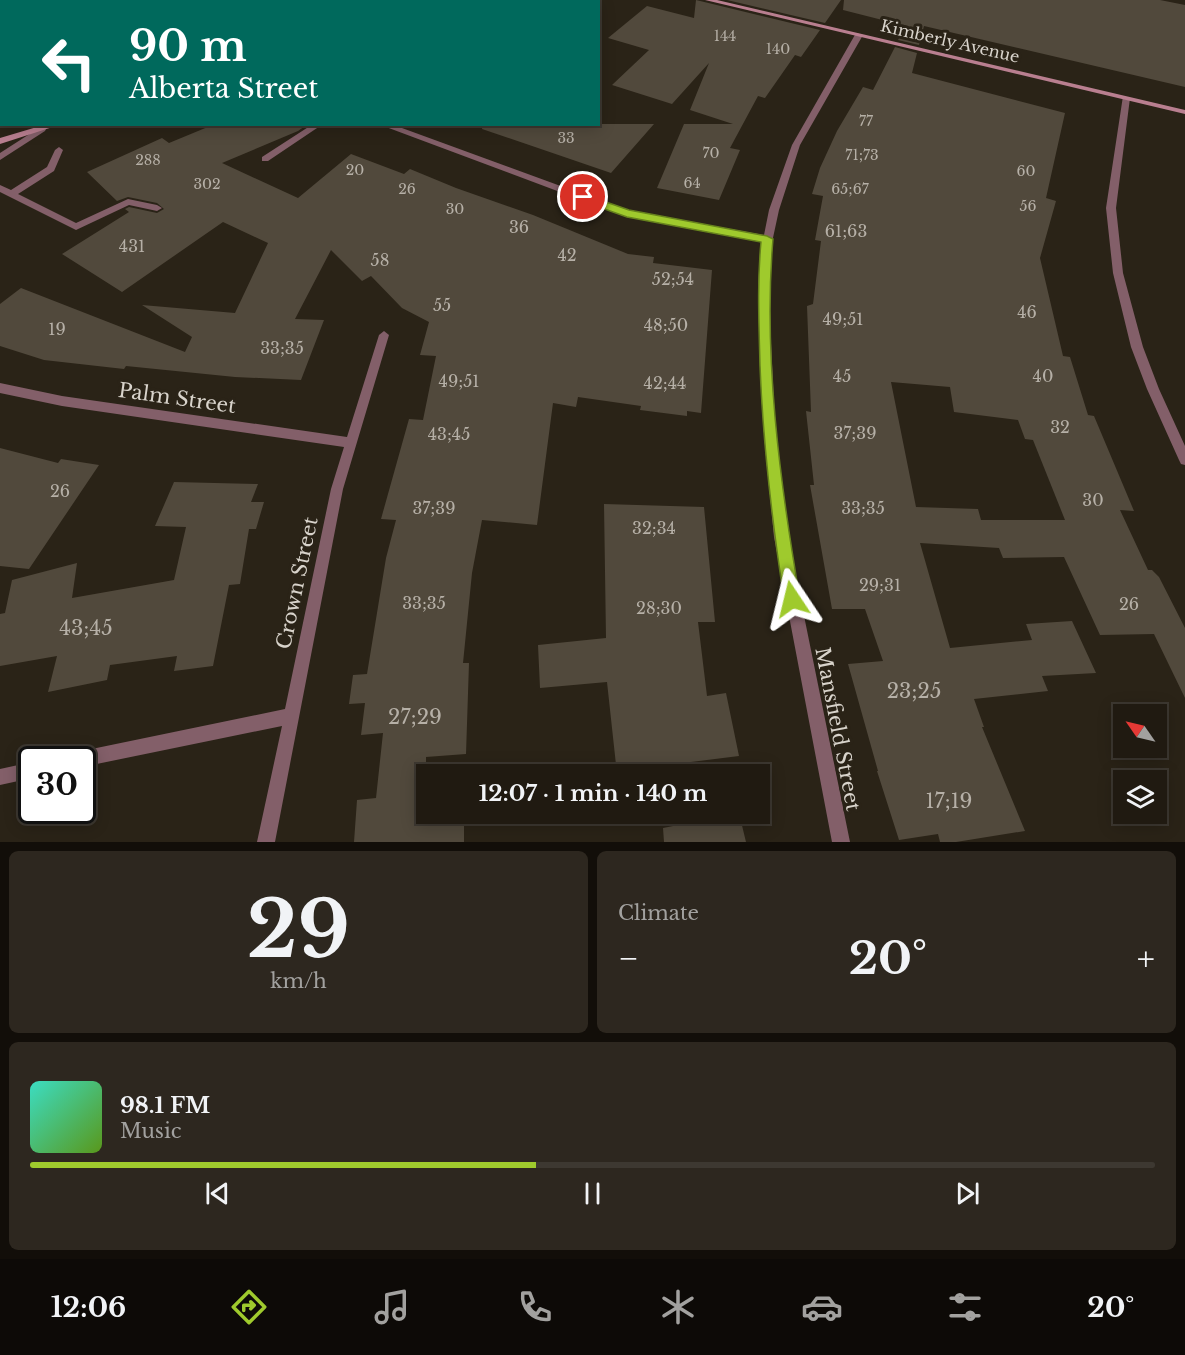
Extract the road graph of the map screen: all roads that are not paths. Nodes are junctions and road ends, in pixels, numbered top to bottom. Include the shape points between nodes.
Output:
1 (708, 0) edge
2 (858, 35) junction
3 (1126, 98) junction
4 (1185, 112) edge
5 (52, 126) edge
6 (316, 126) edge
7 (387, 126) edge
8 (42, 129) junction
9 (0, 141) edge
10 (59, 150) dead end
11 (0, 157) edge
12 (265, 159) dead end
13 (0, 188) edge
14 (11, 194) junction
15 (157, 208) dead end
16 (767, 239) junction
17 (384, 335) dead end
18 (0, 388) edge
19 (350, 443) junction
20 (1185, 460) edge
21 (290, 716) junction
22 (96, 756) edge
23 (18, 773) edge
24 (0, 777) edge
25 (266, 842) edge
26 (841, 842) edge

1 - 2 main road, Kimberly Avenue
2 - 3 main road, Kimberly Avenue
2 - 16 street, Mansfield Street via 796,145
3 - 4 main road, Kimberly Avenue
3 - 20 street via 1111,208 1118,273 1137,347
5 - 8 main road
6 - 12 street
7 - 16 street via 627,214
8 - 9 main road
8 - 11 street
10 - 14 street via 51,169
13 - 14 street
14 - 15 street via 76,227 128,202
16 - 26 street, Mansfield Street via 763,326 774,486 790,589
17 - 19 street, Crown Street
18 - 19 street, Palm Street via 62,402
19 - 21 street, Crown Street via 325,540
21 - 22 street
21 - 25 street, Crown Street
23 - 24 street

